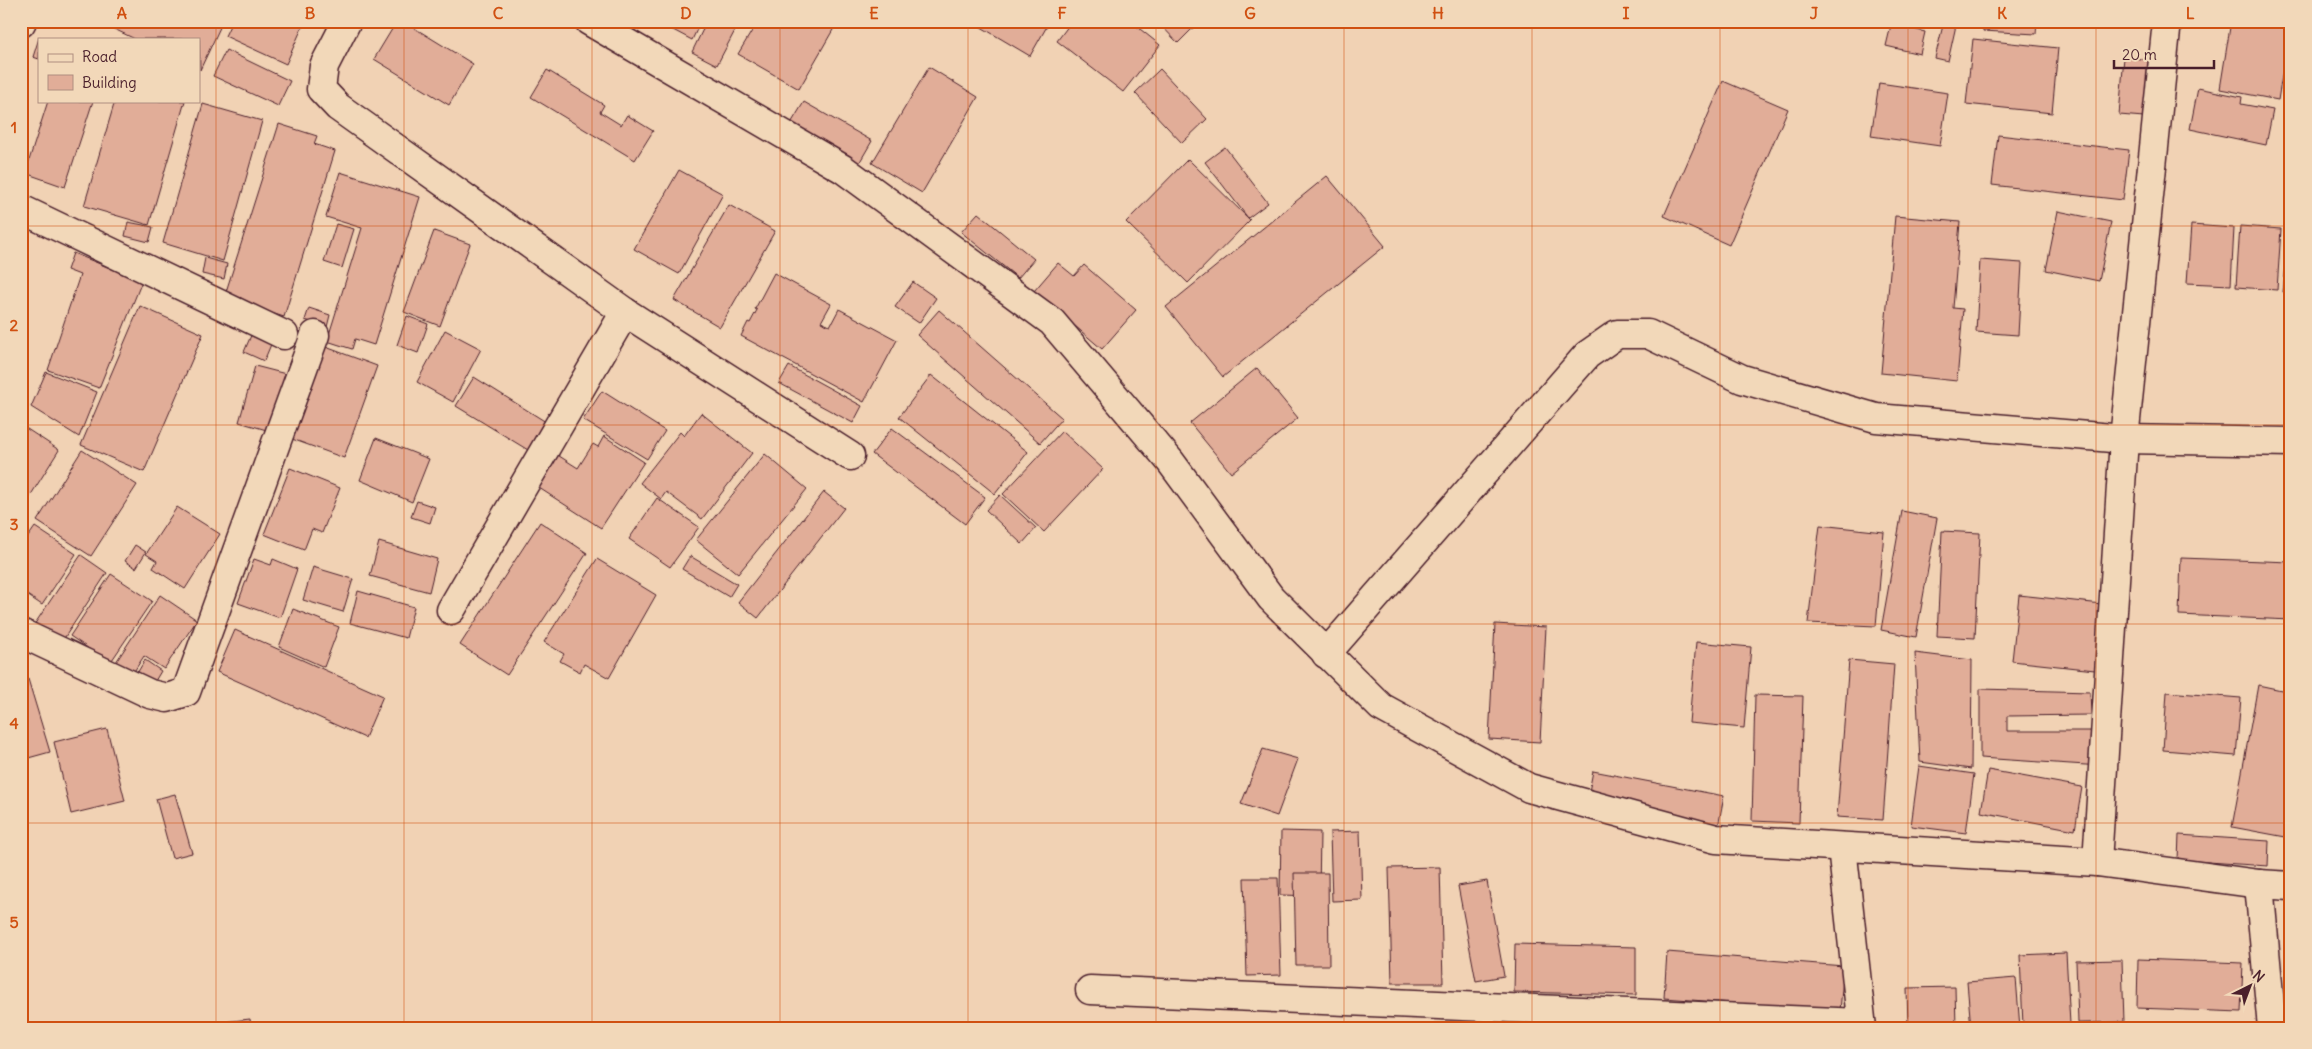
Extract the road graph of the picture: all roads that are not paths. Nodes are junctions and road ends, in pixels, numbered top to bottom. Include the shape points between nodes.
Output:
1 (347, 21) edge
2 (589, 21) edge
3 (2167, 21) edge
4 (21, 209) edge
5 (625, 312) junction
6 (284, 335) dead end
7 (315, 335) dead end
8 (2124, 440) junction
9 (2291, 442) edge
10 (850, 456) dead end
11 (452, 610) dead end
12 (21, 633) edge
13 (1326, 654) junction
14 (1842, 847) junction
15 (2097, 862) junction
16 (2259, 884) junction
17 (2291, 886) edge
18 (1090, 990) dead end
19 (1862, 1025) edge
20 (2272, 1028) edge

1 - 5 street via 324,66 321,89 338,107
2 - 13 street via 843,169 1052,322 1170,461 1271,598
3 - 8 street
4 - 6 street
5 - 10 street
5 - 11 street
7 - 12 street via 186,692 167,698 150,694
8 - 9 street
8 - 13 street via 1876,418 1742,379 1648,334 1618,334 1587,354
8 - 15 street
13 - 14 street via 1381,707 1529,788 1716,839
14 - 15 street
14 - 19 street
15 - 16 street
16 - 17 street
16 - 20 street
18 - 19 street

